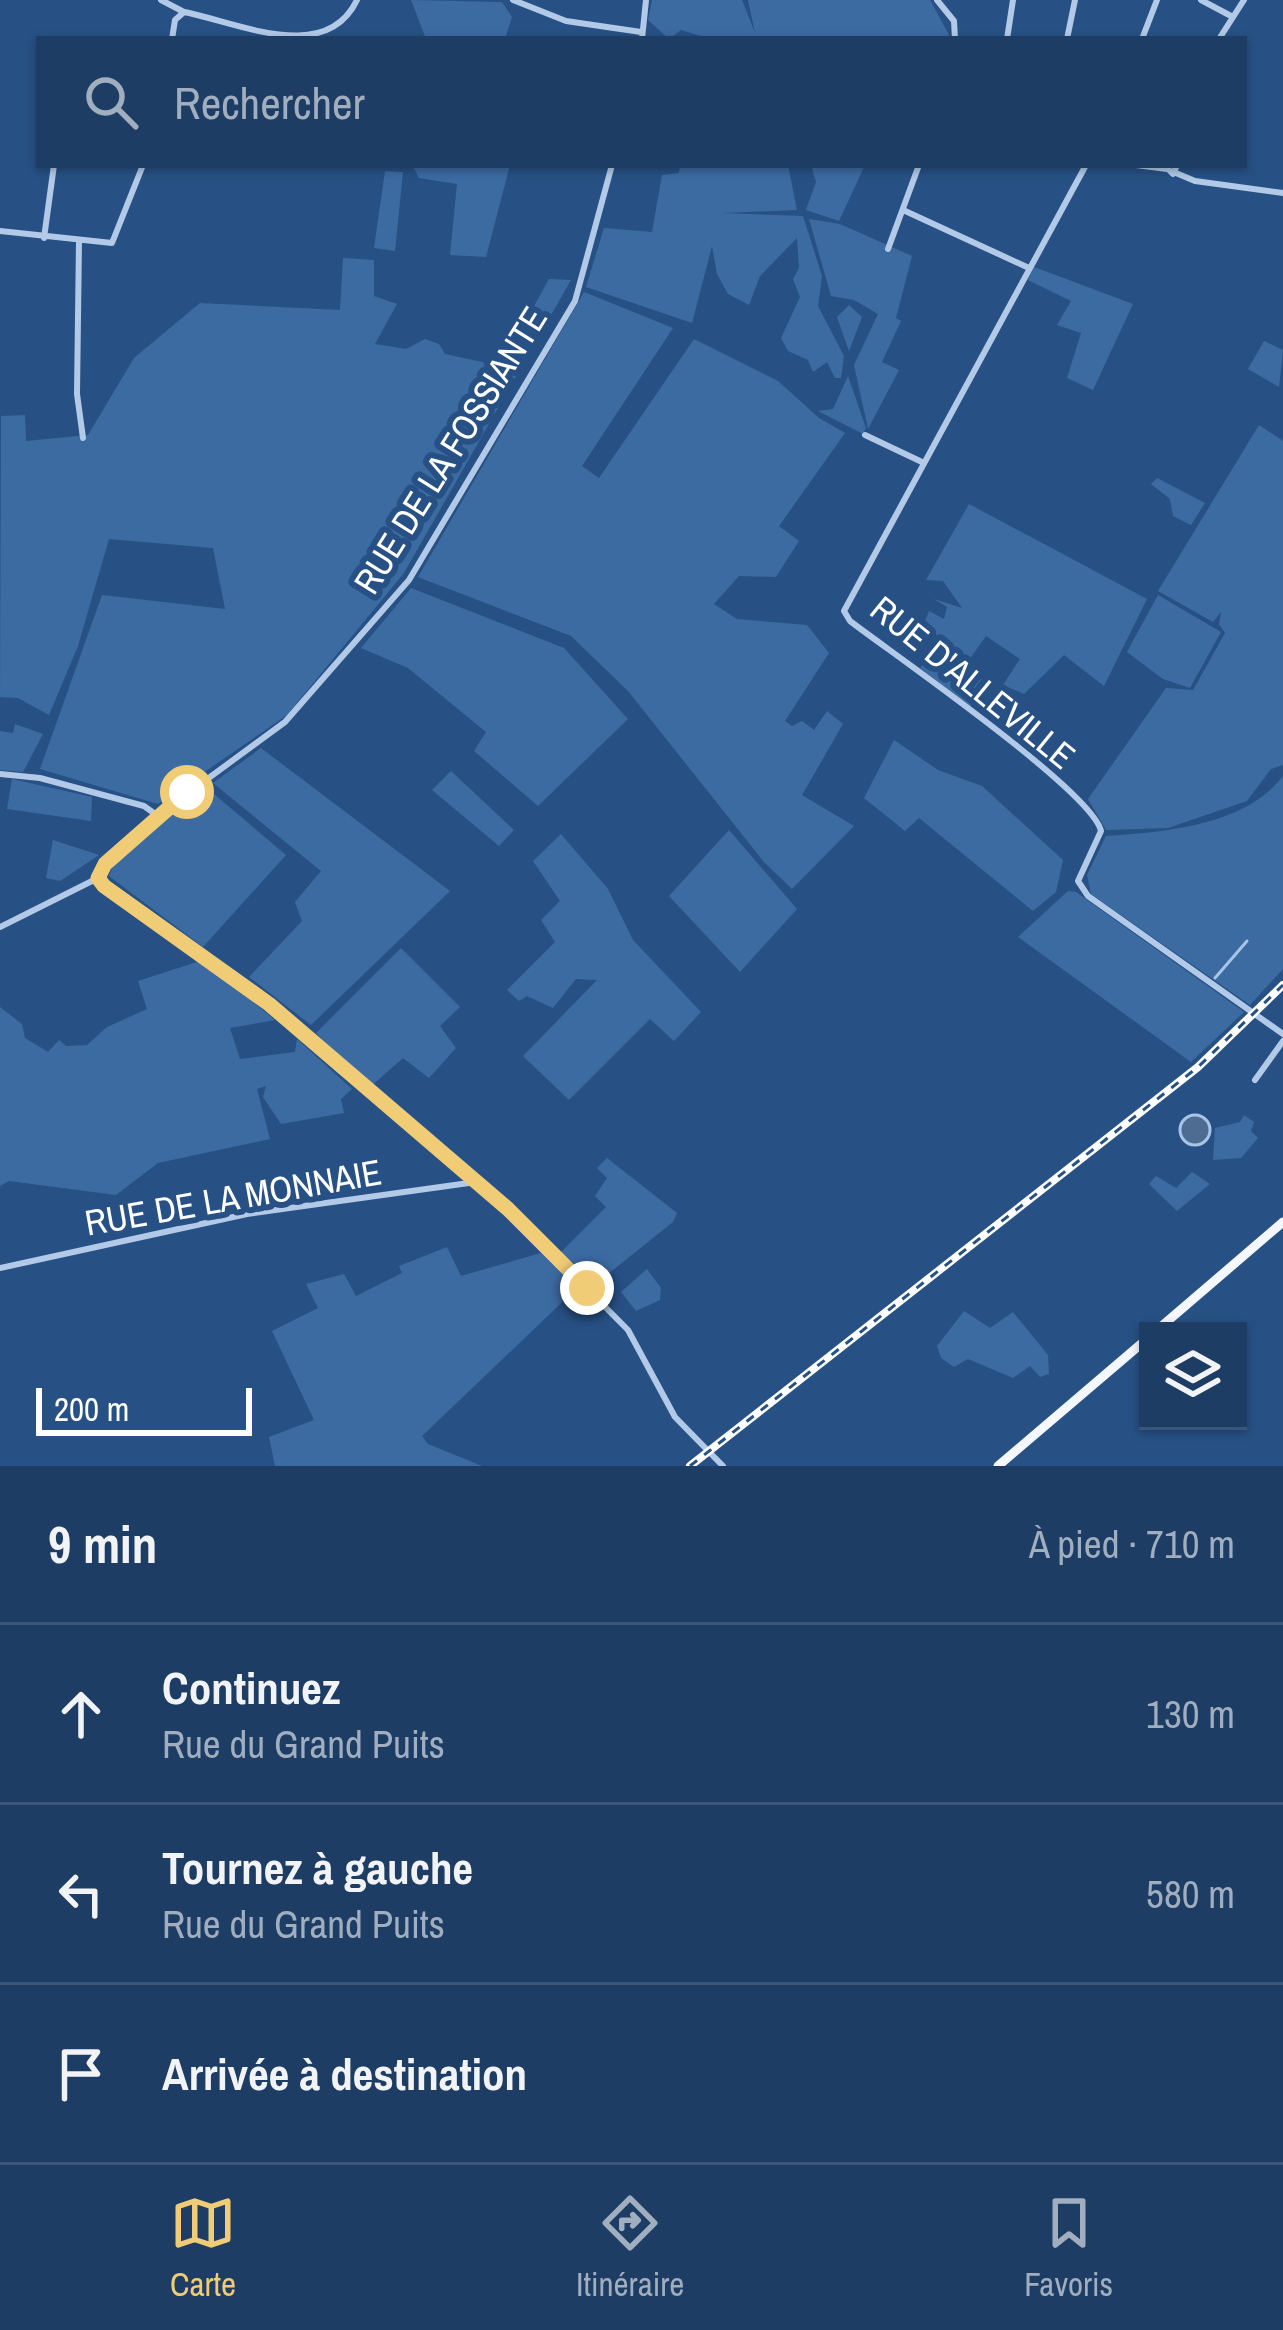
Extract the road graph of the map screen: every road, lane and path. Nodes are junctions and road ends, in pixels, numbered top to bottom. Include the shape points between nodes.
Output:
1 (161, 0) edge
2 (357, 0) edge
3 (513, 0) edge
4 (646, 0) edge
5 (937, 0) edge
6 (1013, 0) edge
7 (1075, 0) edge
8 (1156, 0) edge
9 (1201, 0) edge
10 (1244, 0) edge
11 (180, 10) junction
12 (1233, 16) junction
13 (642, 35) edge
14 (172, 36) edge
15 (955, 36) edge
16 (1007, 36) edge
17 (1068, 36) edge
18 (1143, 36) edge
19 (1221, 36) edge
20 (55, 168) edge
21 (142, 168) edge
22 (611, 168) edge
23 (918, 168) edge
24 (1084, 168) edge
25 (1172, 168) edge
26 (1283, 193) edge
27 (903, 210) junction
28 (0, 231) edge
29 (44, 238) junction
30 (79, 241) junction
31 (888, 249) dead end
32 (1029, 268) junction
33 (865, 435) dead end
34 (83, 438) dead end
35 (922, 461) junction
36 (0, 774) edge
37 (158, 816) junction
38 (98, 878) junction
39 (0, 927) edge
40 (1283, 1037) edge
41 (1255, 1080) dead end
42 (476, 1182) junction
43 (1283, 1222) edge
44 (0, 1268) edge
45 (1166, 1322) edge
46 (1139, 1346) edge
47 (723, 1466) edge
48 (998, 1466) edge

1 - 11 street
2 - 11 street via 342,25 319,36
3 - 13 street via 566,21
4 - 13 street
5 - 15 street
6 - 16 street
7 - 17 street
8 - 18 street
9 - 12 street
10 - 12 street
11 - 14 street
12 - 19 street
20 - 29 street
21 - 30 street via 112,243
22 - 37 street, RUE DE LA FOSSIANTE via 574,301 410,580 285,722
23 - 27 street
24 - 32 street, RUE D'ALLEVILLE
25 - 26 street via 1195,181
27 - 31 street
27 - 32 street
28 - 29 street
29 - 30 street
30 - 34 street
32 - 35 street, RUE D'ALLEVILLE
33 - 35 street
35 - 40 street, RUE D'ALLEVILLE via 845,616 1090,810 1101,833 1081,866 1078,886 1088,896
36 - 37 street via 40,778
37 - 38 street, RUE DE LA FOSSIANTE
38 - 39 street
38 - 42 street via 269,1004
40 - 41 street
42 - 44 street, RUE DE LA MONNAIE via 247,1214
42 - 47 street via 617,1317 681,1426
43 - 45 main road
46 - 48 main road

